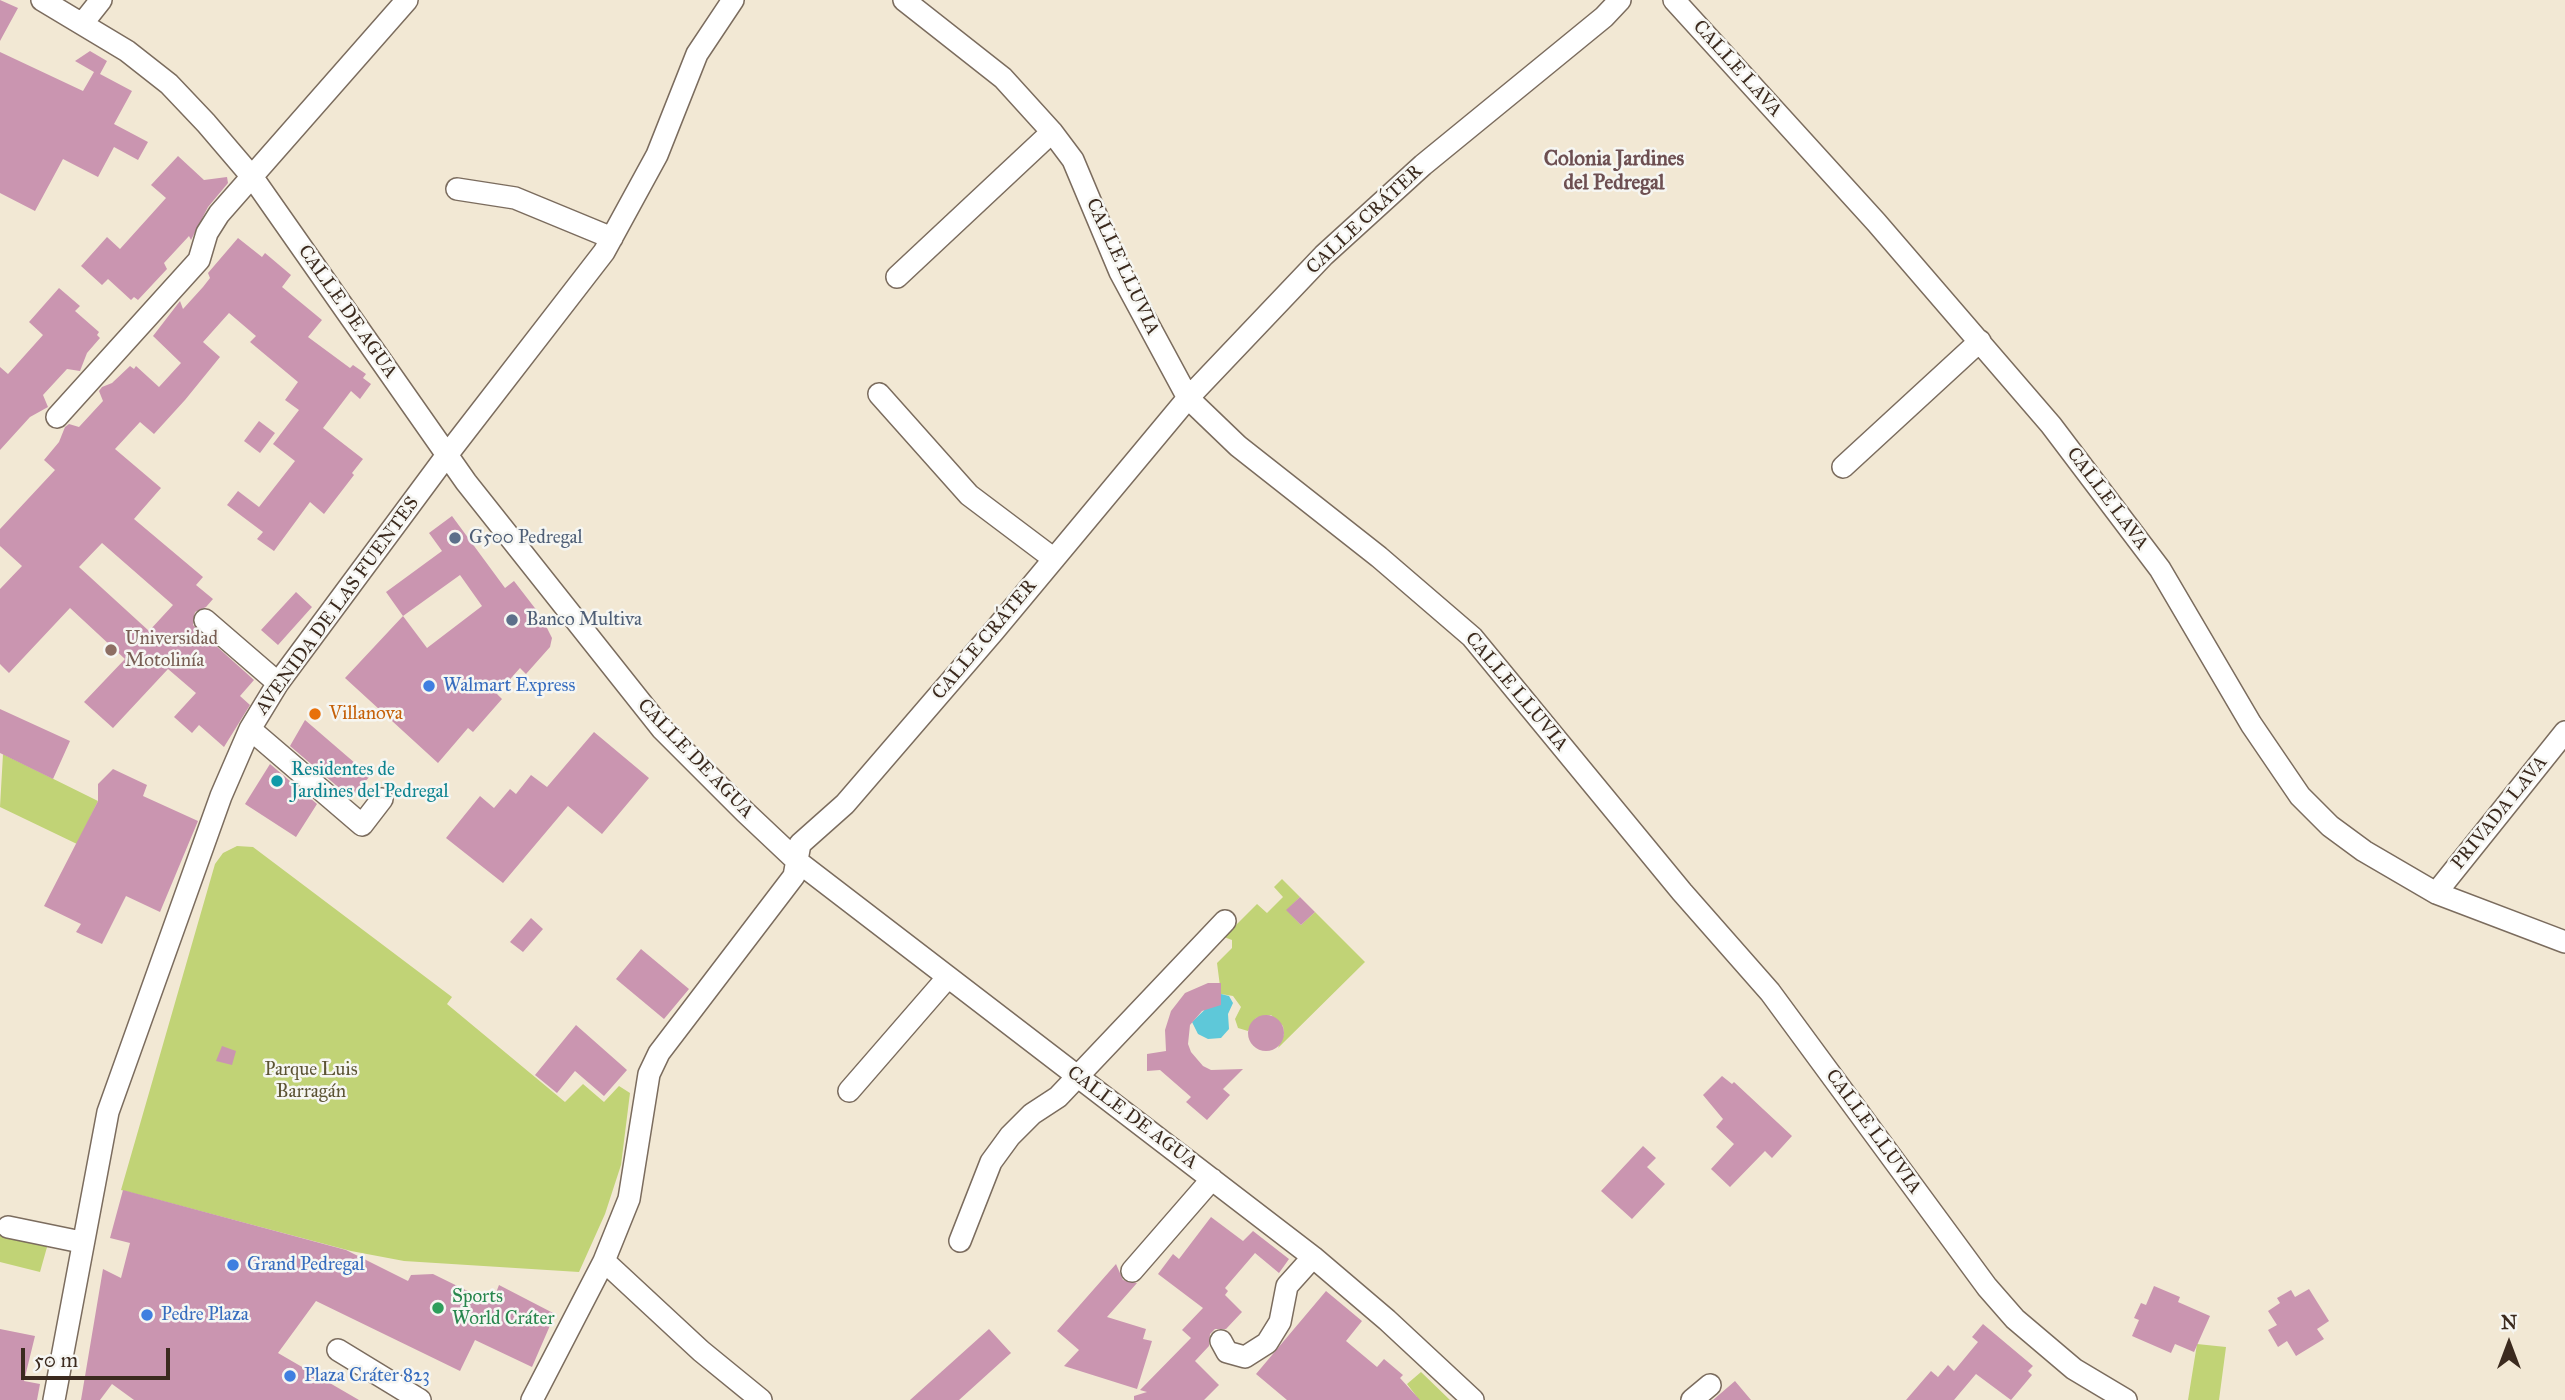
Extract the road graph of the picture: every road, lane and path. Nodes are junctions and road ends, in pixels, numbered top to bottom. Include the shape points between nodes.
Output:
1 (43, 0) edge
2 (101, 0) edge
3 (407, 0) edge
4 (733, 0) edge
5 (904, 0) edge
6 (1620, 0) edge
7 (1674, 0) edge
8 (82, 24) junction
9 (1052, 132) junction
10 (253, 178) junction
11 (457, 189) dead end
12 (612, 237) junction
13 (897, 277) dead end
14 (1980, 341) junction
15 (879, 394) dead end
16 (1188, 398) junction
17 (57, 417) dead end
18 (447, 455) junction
19 (1843, 467) dead end
20 (1054, 559) junction
21 (205, 620) dead end
22 (278, 683) junction
23 (250, 729) junction
24 (2565, 732) edge
25 (382, 799) dead end
26 (797, 861) junction
27 (2436, 893) junction
28 (1225, 921) dead end
29 (2565, 942) edge
30 (948, 977) junction
31 (1077, 1076) junction
32 (849, 1091) dead end
33 (1212, 1179) junction
34 (8, 1227) dead end
35 (960, 1241) dead end
36 (82, 1242) junction
37 (1313, 1257) junction
38 (604, 1261) junction
39 (1132, 1271) dead end
40 (1221, 1341) dead end
41 (338, 1350) dead end
42 (1710, 1385) dead end
43 (54, 1400) edge
44 (420, 1400) edge
45 (532, 1400) edge
46 (761, 1400) edge
47 (1473, 1400) edge
48 (1692, 1400) edge
49 (2126, 1400) edge

1 - 8 street, CALLE DE AGUA
2 - 8 street
3 - 10 street
4 - 12 street, AVENIDA DE LAS FUENTES via 697,54 657,155
5 - 9 street, CALLE LLUVIA via 1003,78
6 - 16 street, CALLE CRÁTER via 1334,246
7 - 14 street, CALLE LAVA
8 - 10 street, CALLE DE AGUA via 169,84
9 - 13 street
9 - 16 street, CALLE LLUVIA via 1073,160 1120,272
10 - 17 street via 219,214 199,260
10 - 18 street, CALLE DE AGUA
11 - 12 street via 515,198
12 - 18 street, AVENIDA DE LAS FUENTES
14 - 19 street
14 - 27 street, CALLE LAVA via 2051,425 2160,569 2251,724 2300,796 2364,851
15 - 20 street via 969,495
16 - 20 street, CALLE CRÁTER
16 - 49 street, CALLE LLUVIA via 1238,446 1472,637 1770,992 1987,1287 2015,1319 2074,1369
18 - 22 street, AVENIDA DE LAS FUENTES
18 - 26 street, CALLE DE AGUA via 662,729
20 - 26 street, CALLE CRÁTER via 845,804 800,844
21 - 22 street
22 - 23 street, AVENIDA DE LAS FUENTES
23 - 25 street via 362,825
23 - 36 street, AVENIDA DE LAS FUENTES via 213,815 108,1112
24 - 27 street, PRIVADA LAVA
26 - 30 street, CALLE DE AGUA
26 - 38 street, CALLE CRÁTER via 794,876 659,1054 649,1074 629,1199
27 - 29 street, CALLE LAVA
28 - 31 street
30 - 31 street, CALLE DE AGUA
30 - 32 street
31 - 33 street, CALLE DE AGUA
31 - 35 street via 1058,1097 1020,1124 1000,1148
33 - 37 street, CALLE DE AGUA
33 - 39 street
34 - 36 street
36 - 43 street, AVENIDA DE LAS FUENTES
37 - 40 street via 1287,1286 1280,1322 1267,1343 1245,1357 1233,1355
37 - 47 street, CALLE DE AGUA
38 - 45 street, CALLE CRÁTER
38 - 46 street
41 - 44 street
42 - 48 street

